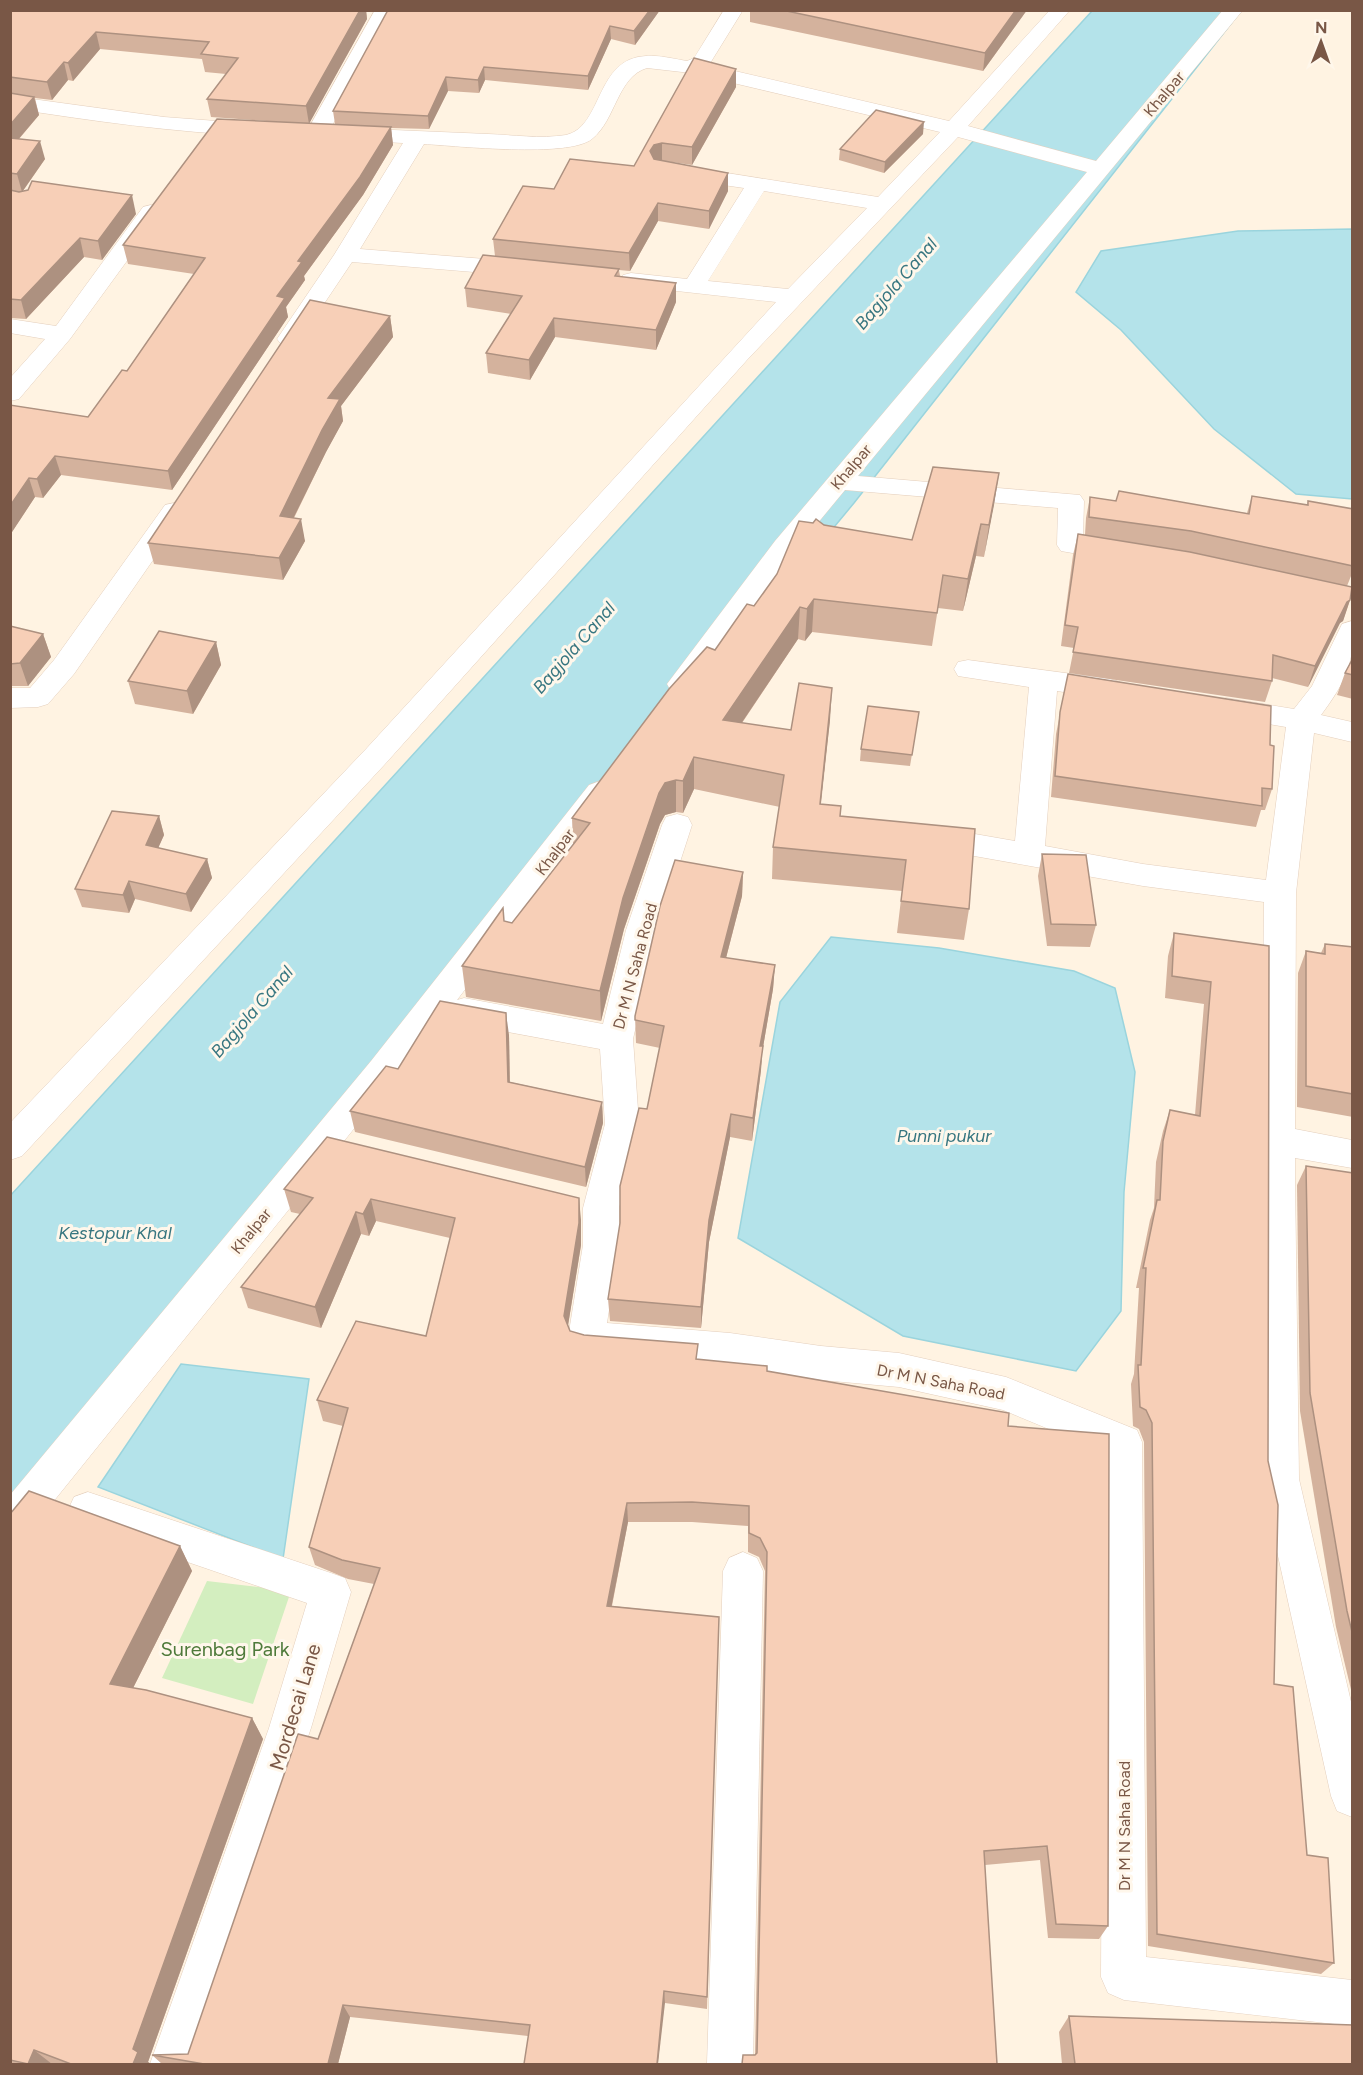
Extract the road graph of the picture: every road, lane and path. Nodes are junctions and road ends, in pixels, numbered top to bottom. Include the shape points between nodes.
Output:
1 (385, 10) edge
2 (734, 10) edge
3 (1060, 10) edge
4 (1234, 10) edge
5 (690, 67) junction
6 (10, 102) edge
7 (213, 128) junction
8 (954, 129) junction
9 (271, 131) edge
10 (294, 132) edge
11 (317, 133) junction
12 (417, 138) junction
13 (199, 147) edge
14 (1101, 169) junction
15 (663, 170) edge
16 (758, 183) junction
17 (165, 194) edge
18 (882, 204) junction
19 (345, 255) junction
20 (539, 271) edge
21 (608, 278) edge
22 (693, 287) junction
23 (793, 297) junction
24 (10, 326) edge
25 (62, 334) junction
26 (274, 361) edge
27 (10, 394) edge
28 (839, 482) junction
29 (188, 489) edge
30 (1139, 556) edge
31 (1353, 630) edge
32 (968, 669) dead end
33 (1044, 678) junction
34 (1138, 693) edge
35 (10, 698) edge
36 (1196, 703) edge
37 (662, 709) edge
38 (1301, 720) junction
39 (1353, 732) edge
40 (619, 766) edge
41 (677, 825) dead end
42 (900, 831) edge
43 (1029, 854) junction
44 (1280, 893) junction
45 (432, 1006) junction
46 (616, 1039) junction
47 (1279, 1137) junction
48 (325, 1141) junction
49 (10, 1146) edge
50 (360, 1149) edge
51 (1353, 1154) edge
52 (88, 1510) edge
53 (10, 1525) edge
54 (743, 1570) dead end
55 (1353, 1797) edge
56 (1353, 2003) edge
57 (173, 2064) edge
58 (729, 2064) edge

1 - 11 street
2 - 5 street via 701,62
3 - 8 street
4 - 14 street, Khalpar
5 - 8 street
5 - 12 street via 646,62 633,66 620,76 604,109 585,135 570,141
6 - 7 street
7 - 9 street
7 - 13 street
8 - 14 street
8 - 18 street
10 - 11 street
11 - 12 street
12 - 19 street
14 - 28 street, Khalpar
15 - 16 street
16 - 18 street
16 - 22 street
17 - 25 street
18 - 23 street
19 - 20 street
19 - 26 street
21 - 22 street
22 - 23 street
23 - 49 street via 376,756
24 - 25 street
25 - 27 street
28 - 30 street via 1071,501 1070,545
28 - 37 street, Khalpar via 784,547
29 - 35 street via 64,667 38,697
31 - 38 street via 1324,690
32 - 33 street
33 - 34 street
33 - 43 street
36 - 38 street
38 - 39 street
38 - 44 street
40 - 45 street, Khalpar
41 - 46 street, Dr M N Saha Road via 642,930
42 - 43 street
43 - 44 street via 1143,875
44 - 47 street
45 - 46 street
45 - 48 street, Khalpar
46 - 56 street, Dr M N Saha Road via 622,1124 584,1204 601,1245 586,1338 730,1349 899,1370 1006,1394 1123,1442 1124,1977
47 - 51 street via 1295,1144
47 - 55 street via 1280,1479
48 - 50 street
48 - 53 street, Khalpar
52 - 57 street, Mordecai Lane via 331,1592 290,1728
54 - 58 street

